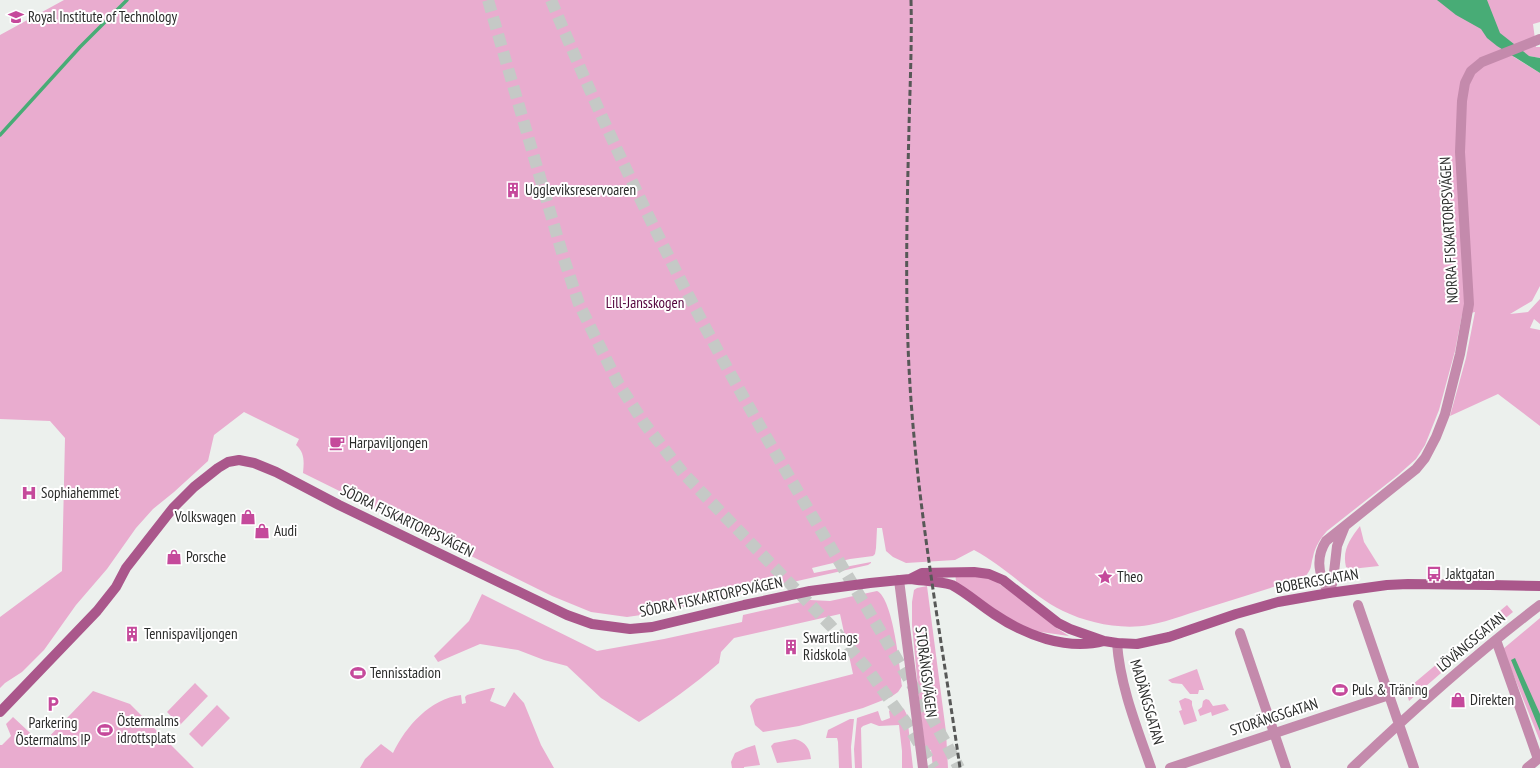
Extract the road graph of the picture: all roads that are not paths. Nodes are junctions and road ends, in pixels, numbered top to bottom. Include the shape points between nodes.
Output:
1 (1540, 39) edge
2 (1346, 526) junction
3 (905, 579) junction
4 (1540, 586) edge
5 (1330, 593) junction
6 (1358, 605) dead end
7 (1540, 605) edge
8 (1240, 633) dead end
9 (1496, 640) junction
10 (1104, 641) junction
11 (1117, 643) junction
12 (1389, 695) junction
13 (0, 712) edge
14 (1399, 723) junction
15 (1275, 733) junction
16 (923, 768) edge
17 (1151, 768) edge
18 (1170, 768) edge
19 (1286, 768) edge
20 (1352, 768) edge
21 (1414, 768) edge
22 (1527, 768) edge

1 - 2 street, NORRA FISKARTORPSVÄGEN via 1482,62 1471,71 1465,83 1460,152 1469,304 1445,414 1436,437 1420,464
2 - 5 street, NORRA FISKARTORPSVÄGEN via 1337,546
2 - 5 street, NORRA FISKARTORPSVÄGEN via 1326,541 1321,549 1320,571 1323,583
3 - 10 street, BOBERGSGATAN via 940,582 956,587 1014,627 1035,635 1069,643
3 - 10 street, BOBERGSGATAN via 922,573 989,574 1003,580 1058,623
3 - 13 street, SÖDRA FISKARTORPSVÄGEN via 810,591 652,627 630,629 592,624 567,615 424,547 276,472 254,463 232,461 218,468 194,487 173,508 126,568 116,587 97,611
3 - 16 street, STORÄNGSVÄGEN
4 - 5 street, BOBERGSGATAN via 1394,585
5 - 11 street, BOBERGSGATAN via 1278,602 1148,642
6 - 12 street
7 - 9 street, LÖVÄNGSGATAN
8 - 15 street
9 - 14 street, LÖVÄNGSGATAN
9 - 22 street via 1538,759
10 - 11 street, BOBERGSGATAN
11 - 17 street, MADÄNGSGATAN via 1118,659 1129,702
12 - 14 street
12 - 15 street, STORÄNGSGATAN
14 - 20 street, LÖVÄNGSGATAN
14 - 21 street
15 - 18 street, STORÄNGSGATAN
15 - 19 street

